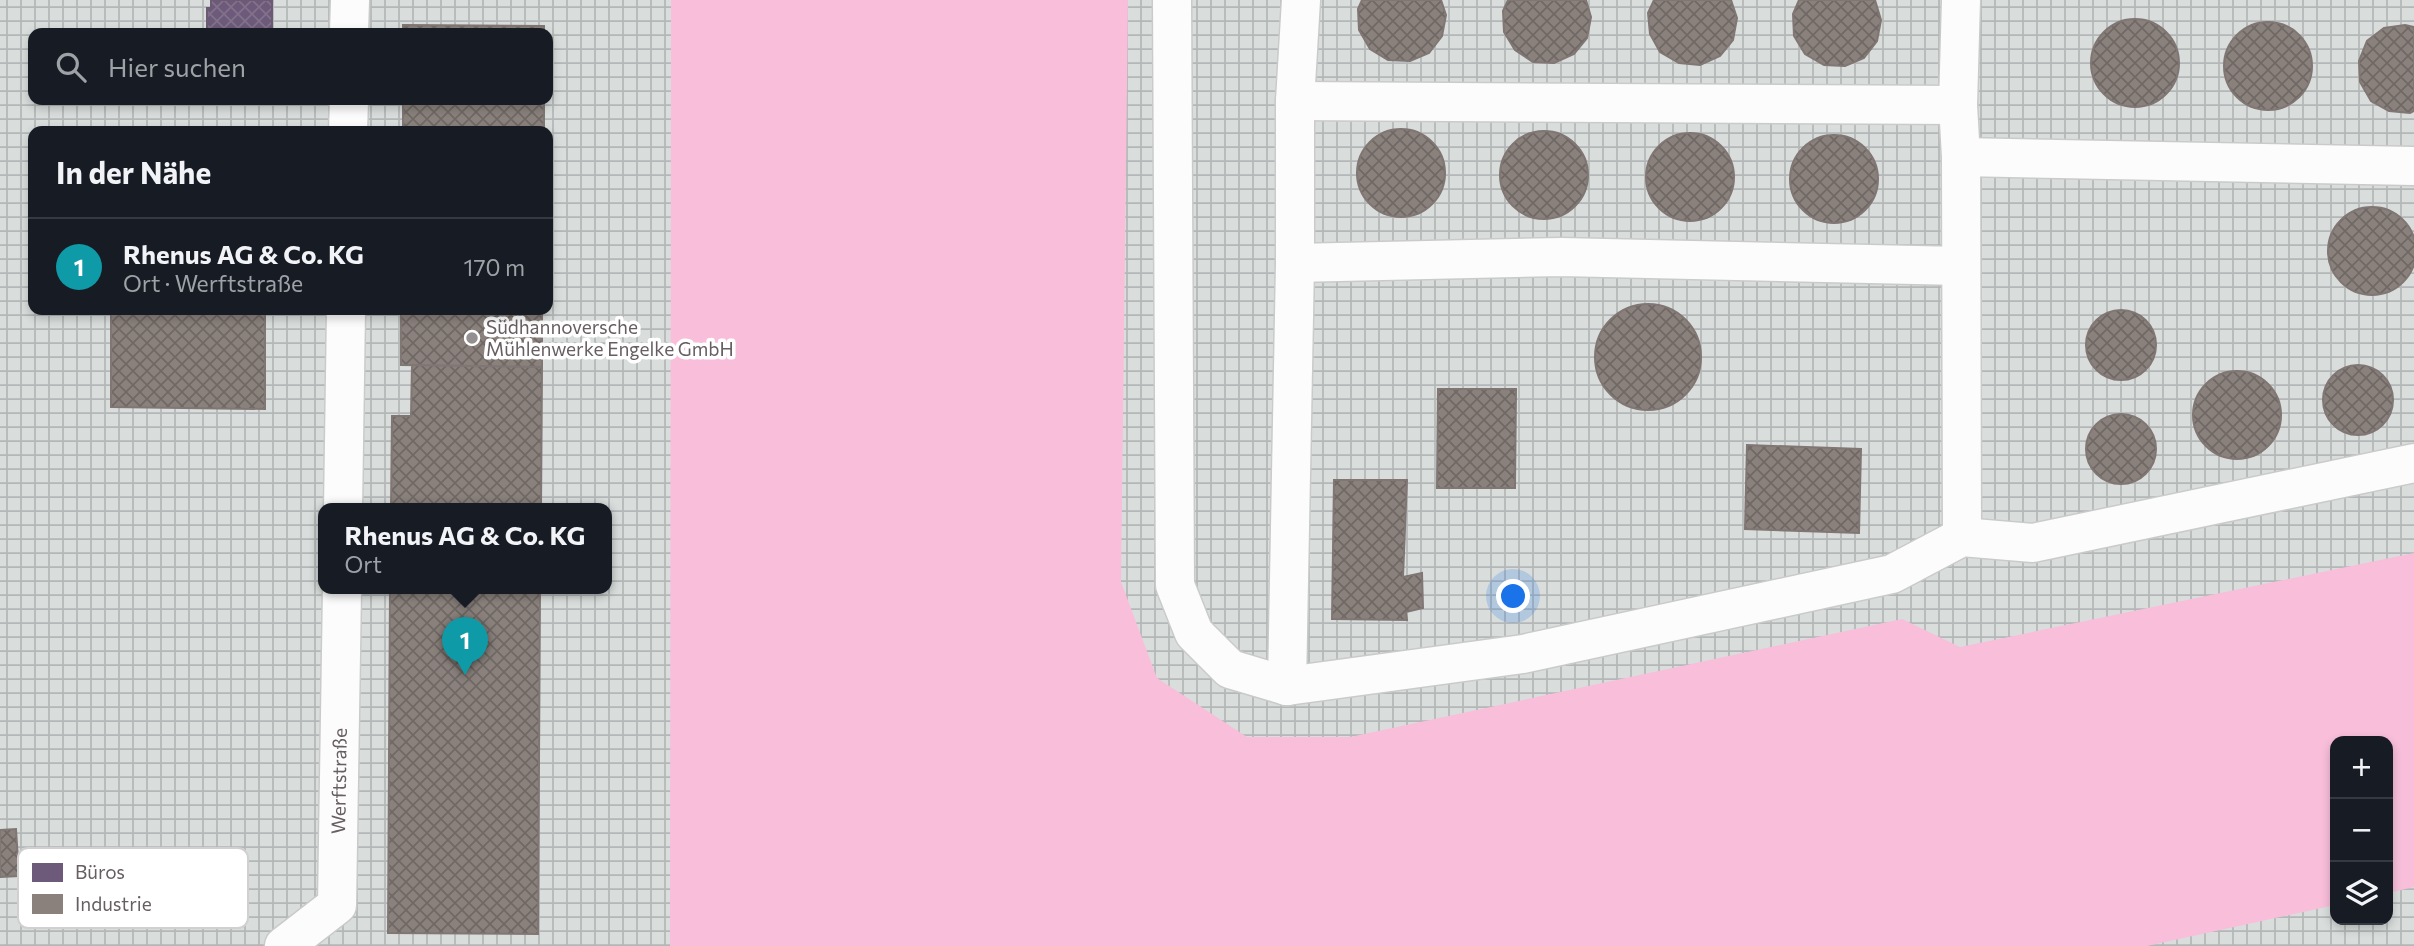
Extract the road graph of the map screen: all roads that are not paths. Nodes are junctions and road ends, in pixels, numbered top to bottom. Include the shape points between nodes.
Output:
1 (350, 0) edge
2 (1172, 0) edge
3 (1301, 0) edge
4 (1961, 0) edge
5 (349, 28) edge
6 (1294, 101) junction
7 (349, 105) edge
8 (1958, 105) junction
9 (348, 126) edge
10 (1961, 157) junction
11 (2414, 166) edge
12 (1296, 263) junction
13 (1961, 266) junction
14 (346, 315) edge
15 (2414, 463) edge
16 (343, 503) edge
17 (1962, 537) junction
18 (342, 594) edge
19 (1287, 686) junction
20 (284, 946) edge

1 - 5 street
2 - 19 street via 1175,585 1194,633 1230,668
3 - 6 street
4 - 8 street
6 - 8 street
6 - 12 street
7 - 9 street
8 - 10 street
10 - 11 street
10 - 13 street
12 - 13 street via 1561,257
12 - 19 street
13 - 17 street
14 - 16 street
15 - 17 street via 2033,543
17 - 19 street via 1892,574 1522,654
18 - 20 street, Werftstraße via 337,905

